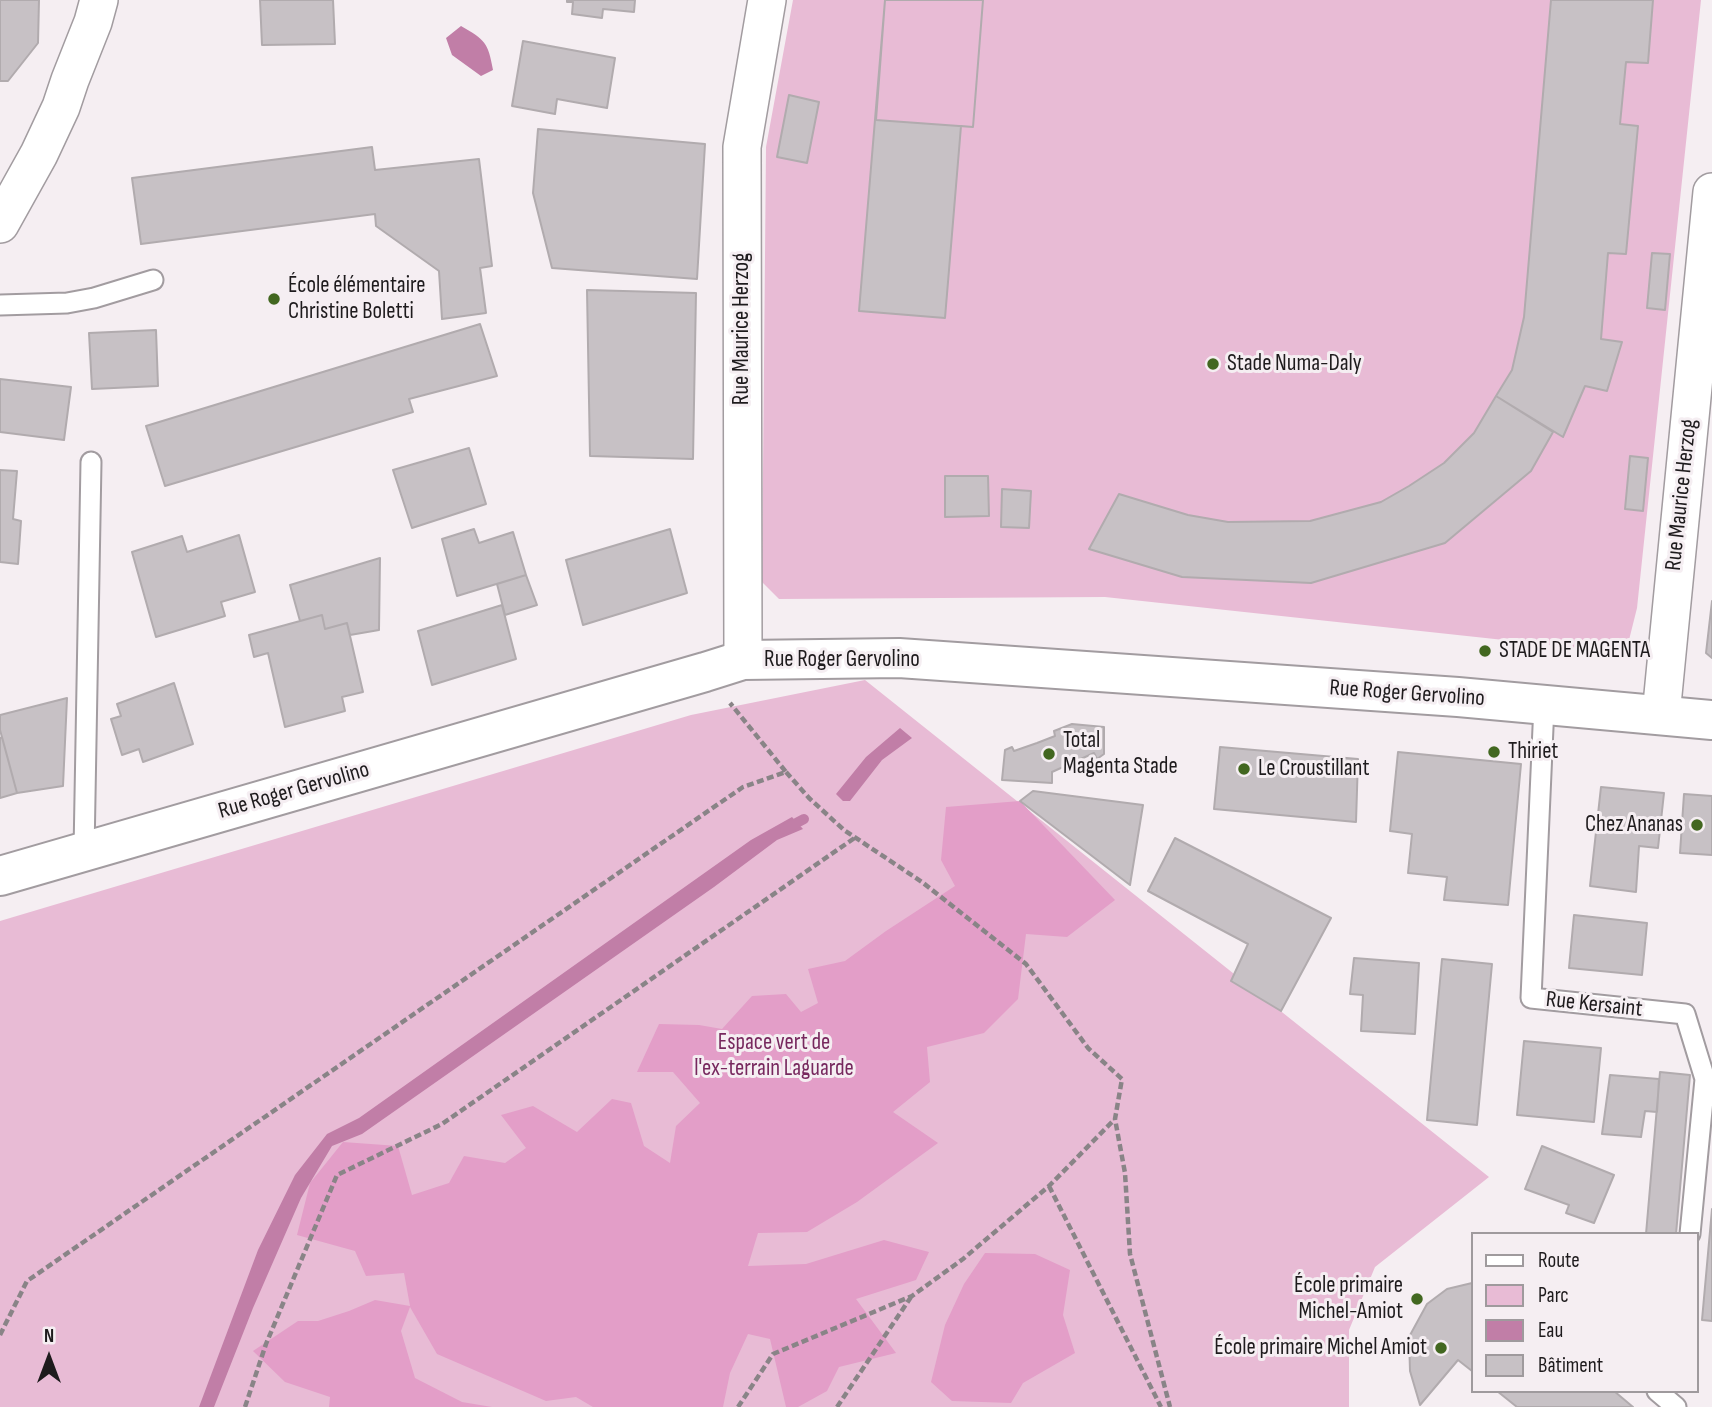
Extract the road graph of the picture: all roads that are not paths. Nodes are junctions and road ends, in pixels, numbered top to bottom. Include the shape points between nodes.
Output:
1 (99, 0) edge
2 (767, 0) edge
3 (1712, 192) edge
4 (0, 224) edge
5 (153, 280) dead end
6 (0, 306) edge
7 (91, 462) dead end
8 (743, 660) junction
9 (1544, 705) junction
10 (1661, 715) junction
11 (1712, 720) edge
12 (84, 852) junction
13 (0, 876) edge
14 (1690, 1232) edge
15 (1659, 1393) edge
16 (1676, 1407) edge

1 - 4 street via 61,107
2 - 8 street, Rue Maurice Herzog via 742,147
3 - 10 street, Rue Maurice Herzog
5 - 6 lane via 67,303
7 - 12 lane
8 - 9 main road, Rue Roger Gervolino via 898,658
8 - 12 main road, Rue Roger Gervolino
9 - 10 main road, Rue Roger Gervolino
9 - 14 lane, Rue Kersaint via 1531,998 1685,1014 1705,1079
10 - 11 main road, Rue Roger Gervolino
12 - 13 main road, Rue Roger Gervolino
15 - 16 lane

